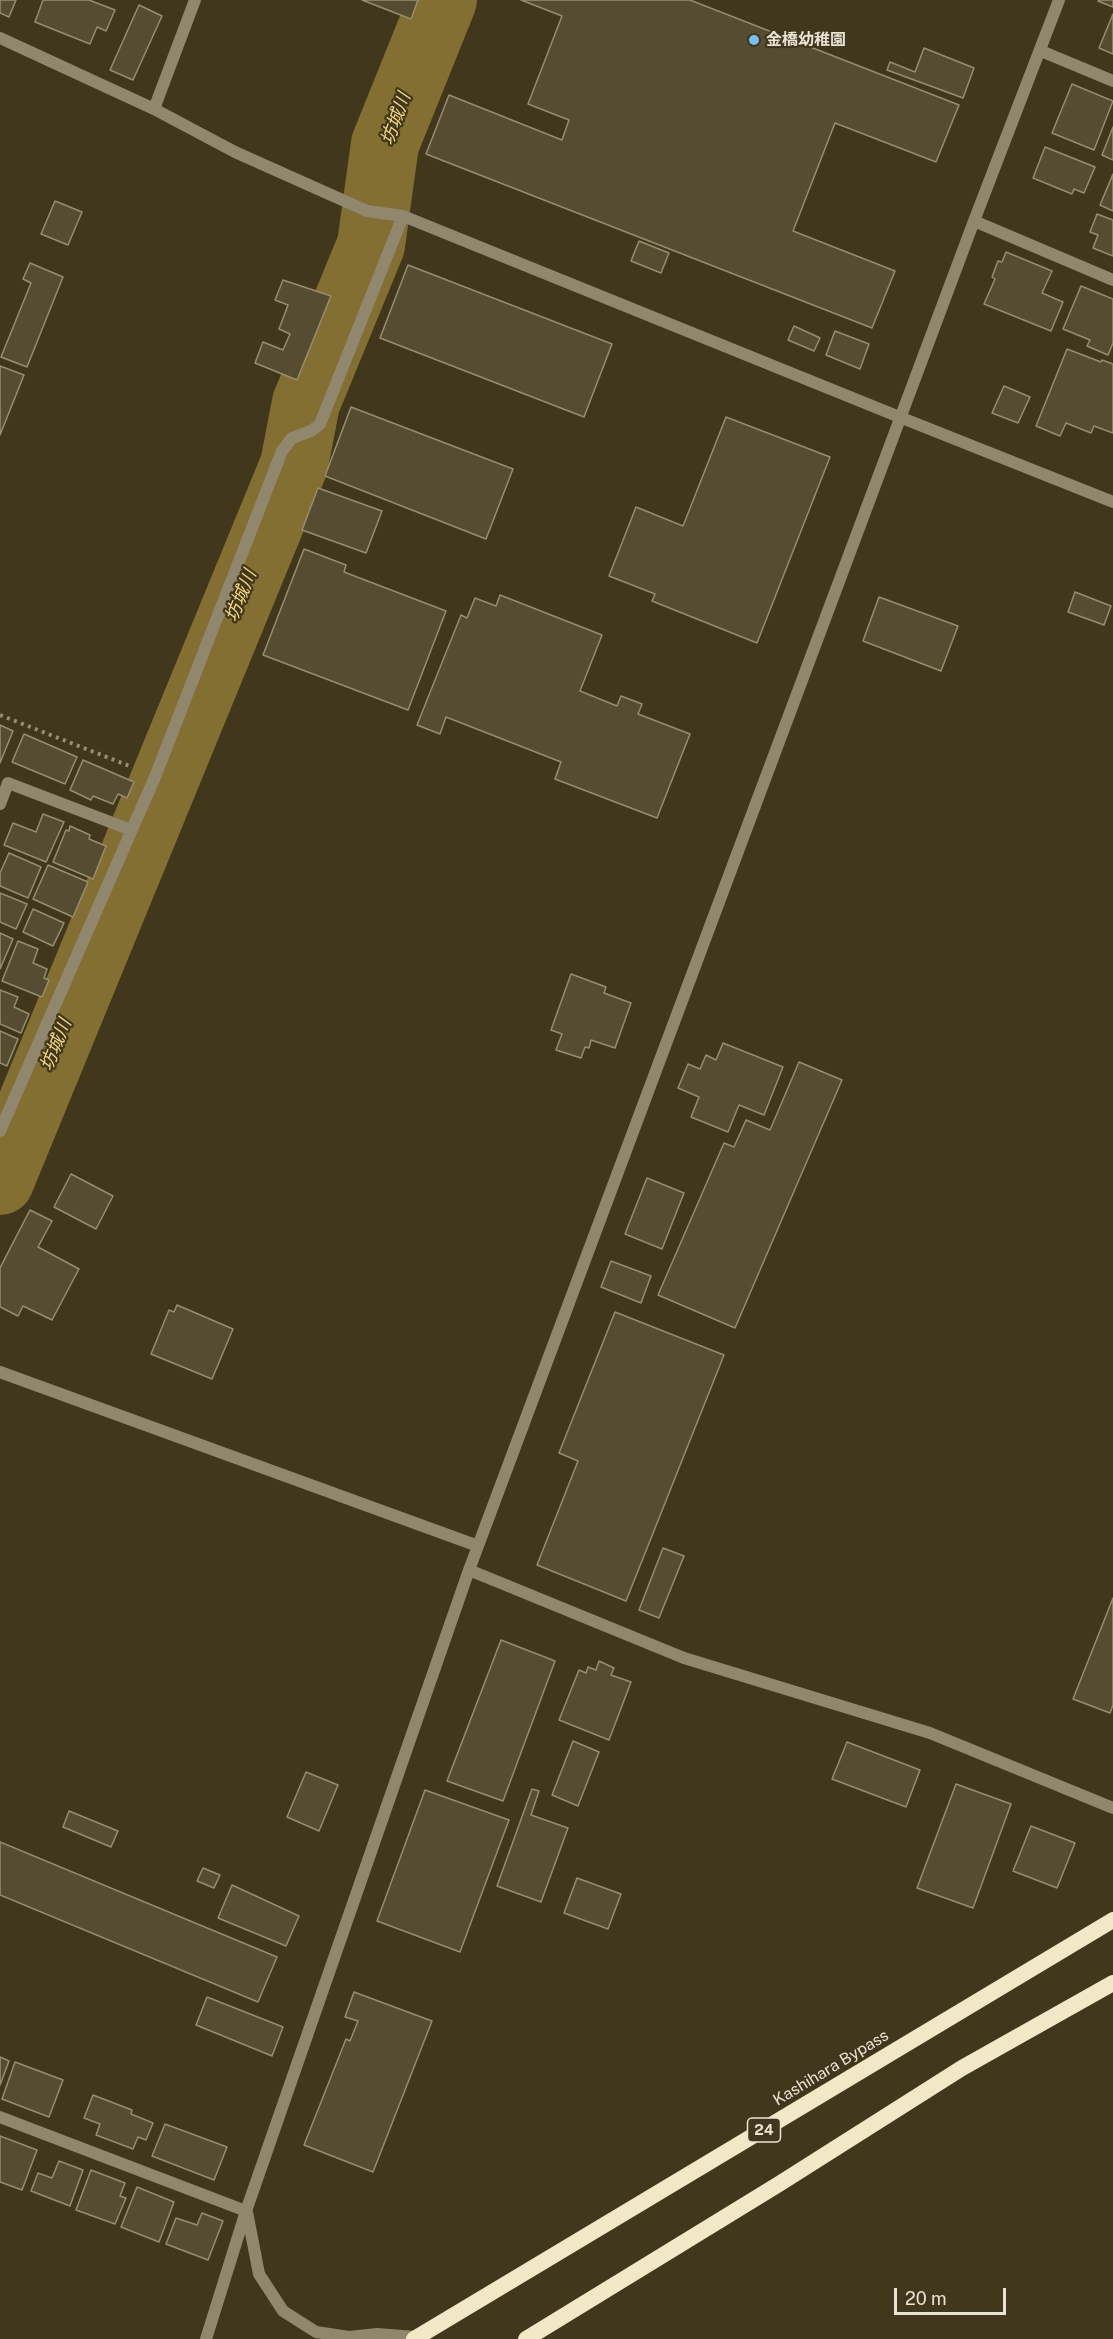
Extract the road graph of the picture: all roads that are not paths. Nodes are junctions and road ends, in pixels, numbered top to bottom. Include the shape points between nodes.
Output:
1 (195, 0) edge
2 (1059, 0) edge
3 (0, 38) edge
4 (1041, 51) junction
5 (1113, 81) edge
6 (154, 109) junction
7 (403, 216) junction
8 (974, 221) junction
9 (1113, 280) edge
10 (902, 418) junction
11 (1113, 501) edge
12 (0, 804) edge
13 (131, 830) junction
14 (0, 1131) edge
15 (0, 1372) edge
16 (478, 1546) junction
17 (469, 1570) junction
18 (1113, 1808) edge
19 (1113, 1920) edge
20 (1113, 1983) edge
21 (0, 2117) edge
22 (246, 2211) junction
23 (415, 2338) edge
24 (206, 2339) edge
25 (526, 2339) edge

1 - 6 street
2 - 4 street
3 - 6 street
4 - 5 street
4 - 8 street
6 - 7 street via 235,152 367,211
7 - 10 street
7 - 13 street via 320,424 292,438 282,451
8 - 9 street
8 - 10 street
10 - 11 street
10 - 16 street
12 - 13 street via 8,783
13 - 14 street
15 - 16 street
16 - 17 street
17 - 18 street via 684,1658 930,1734
17 - 22 street
19 - 23 highway, Kashihara Bypass / 24
20 - 25 highway via 962,2068
21 - 22 street
22 - 23 street via 259,2274 283,2311 316,2332
22 - 24 street

